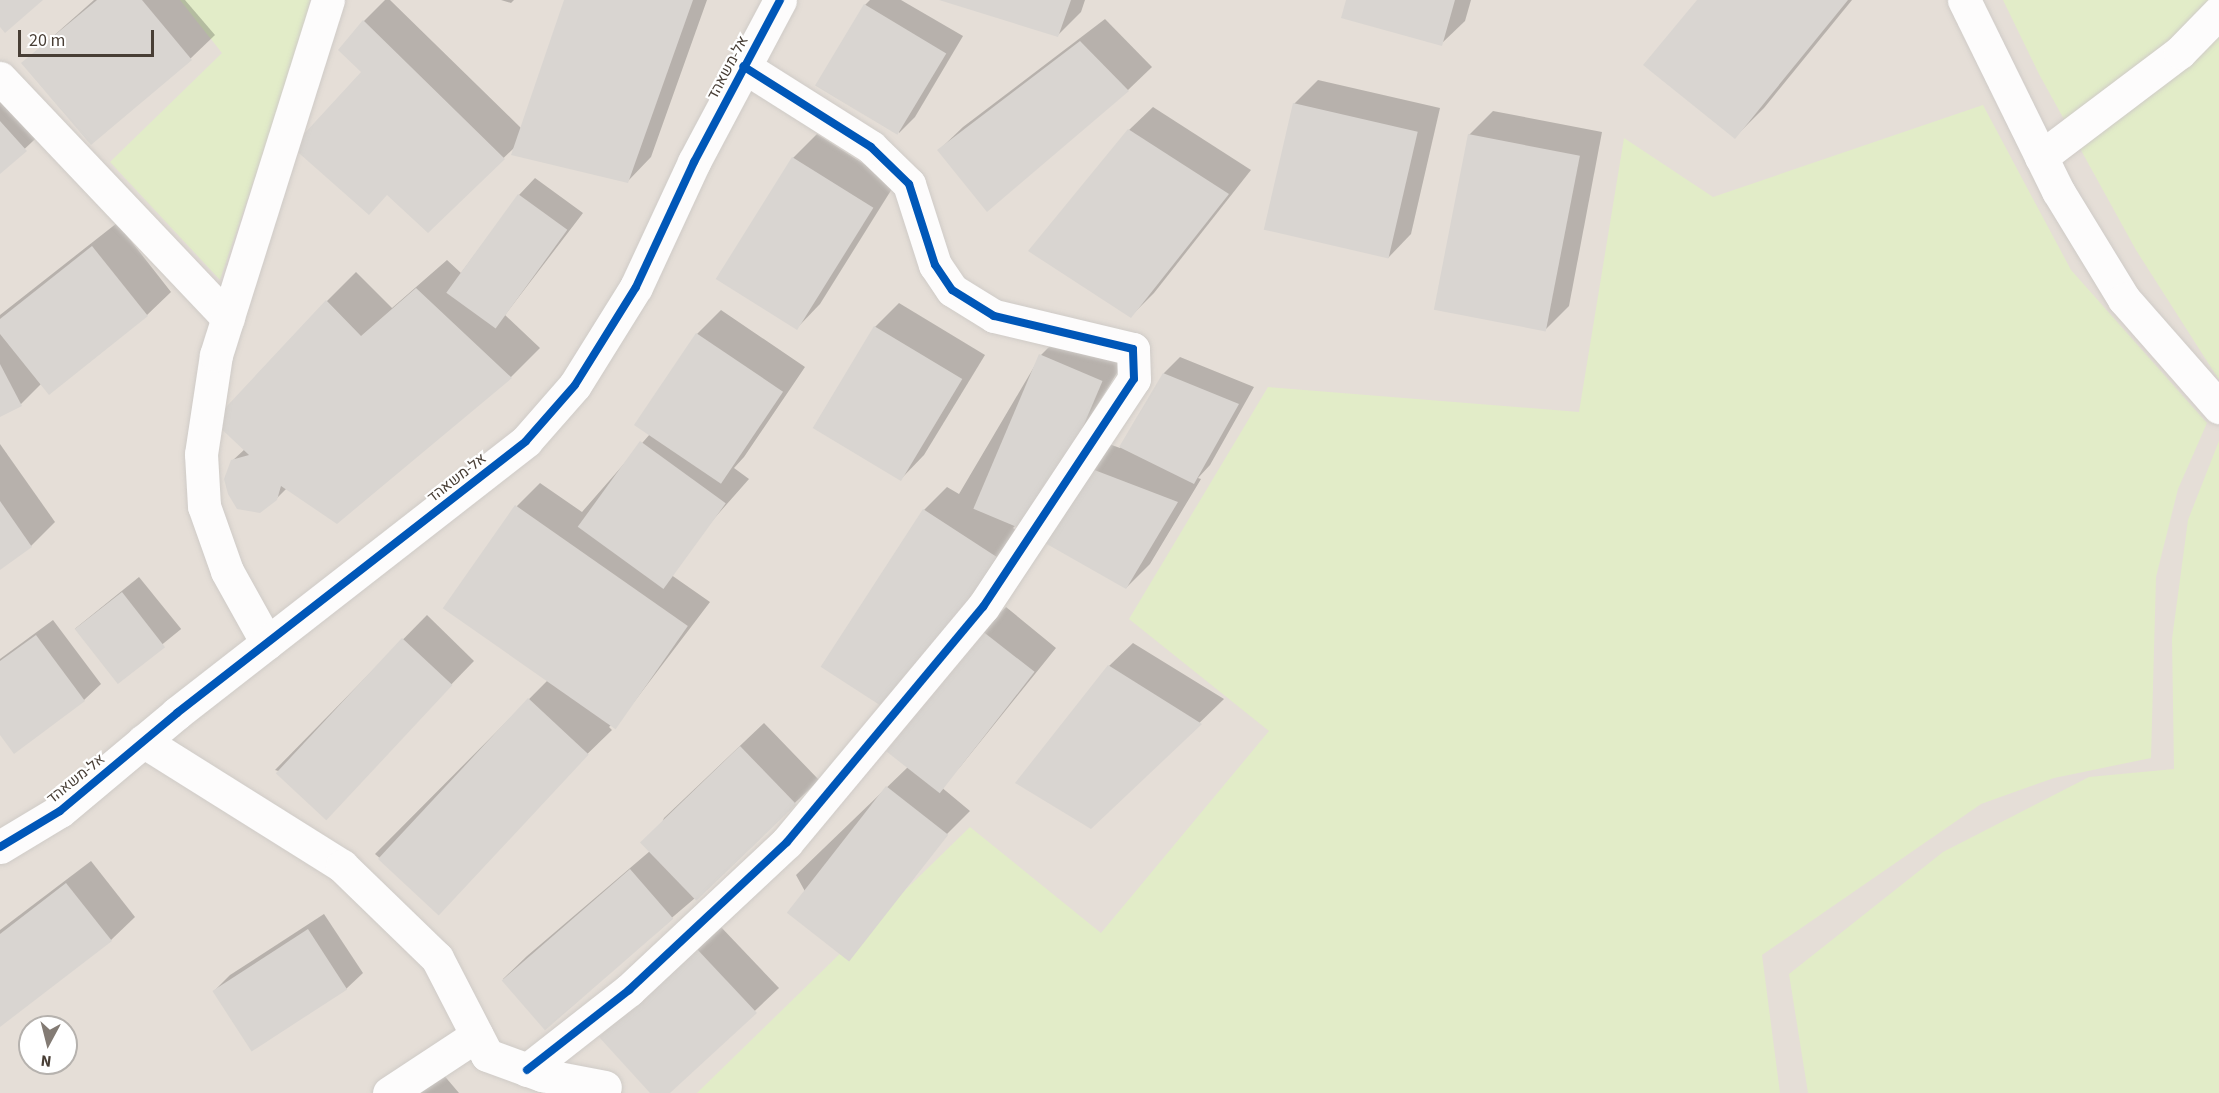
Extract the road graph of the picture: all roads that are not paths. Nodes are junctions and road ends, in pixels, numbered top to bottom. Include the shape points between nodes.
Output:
1 (328, 0) edge
2 (1964, 0) edge
3 (778, 1) edge
4 (2219, 12) edge
5 (743, 66) junction
6 (0, 78) edge
7 (2041, 157) junction
8 (228, 318) junction
9 (2219, 407) edge
10 (267, 643) junction
11 (143, 741) junction
12 (0, 847) edge
13 (477, 1035) junction
14 (527, 1070) junction
15 (605, 1087) dead end
16 (389, 1093) edge

1 - 8 street
2 - 7 street
3 - 5 street, אל-משאהד
4 - 7 street via 2180,52
5 - 10 street, אל-משאהד via 636,287 575,385 526,441
5 - 14 street via 871,147 909,184 935,265 952,290 994,316 1133,349 1134,379 983,607 787,842 629,990
6 - 8 street
7 - 9 street via 2124,299
8 - 10 street via 216,355 201,454 204,506 227,571
10 - 11 street, אל-משאהד
11 - 12 street, אל-משאהד via 60,811
11 - 13 street via 342,866 438,958
13 - 14 street via 487,1055
13 - 16 street
14 - 15 street

